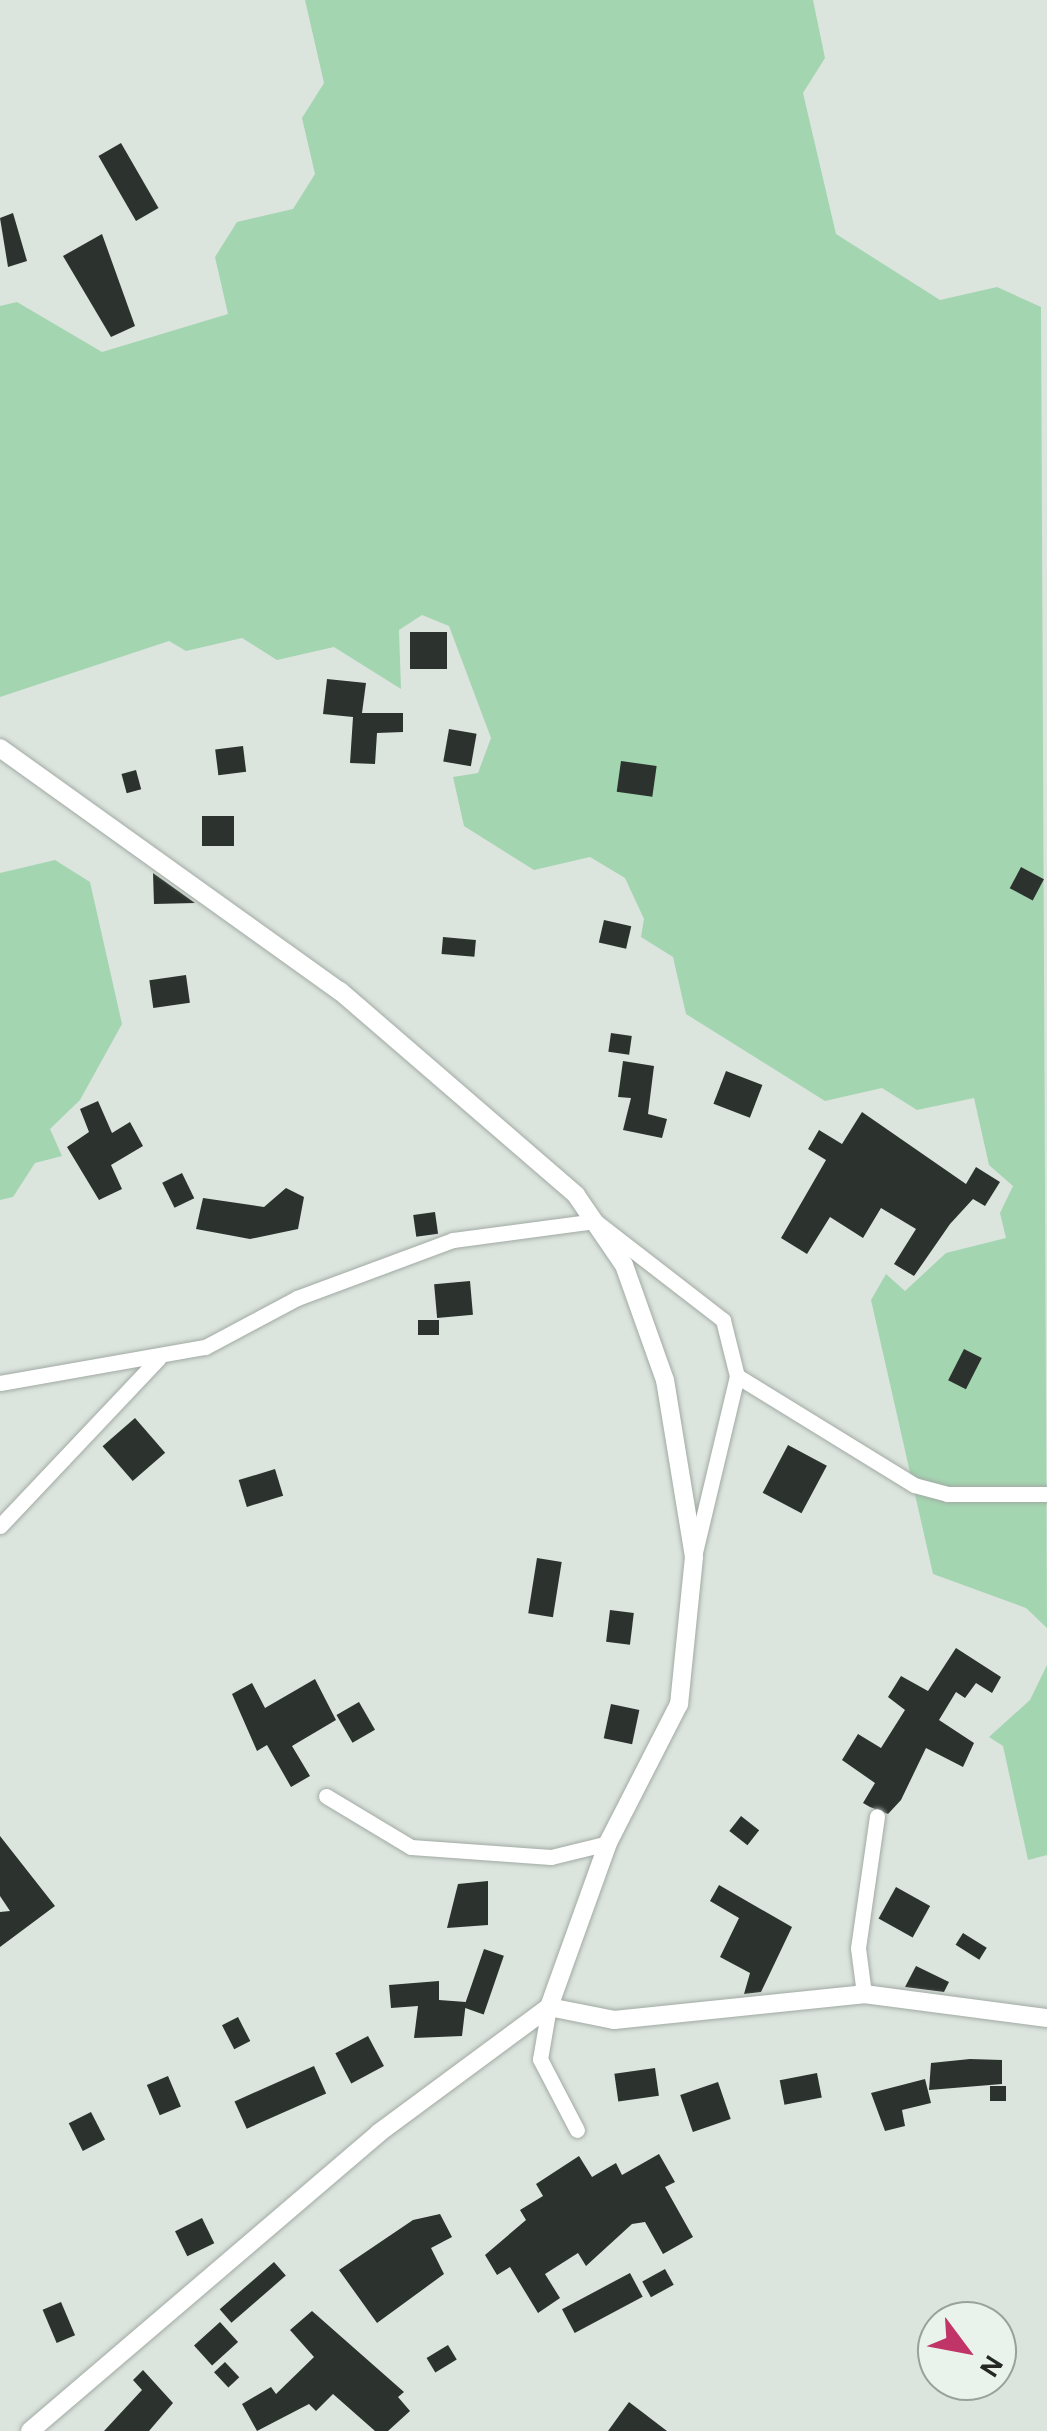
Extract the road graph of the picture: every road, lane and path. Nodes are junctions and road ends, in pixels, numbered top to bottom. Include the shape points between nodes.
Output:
1 (0, 748) edge
2 (595, 1220) junction
3 (159, 1358) junction
4 (737, 1376) junction
5 (0, 1384) edge
6 (1047, 1494) edge
7 (0, 1526) edge
8 (694, 1557) junction
9 (326, 1796) dead end
10 (877, 1816) dead end
11 (608, 1843) junction
12 (864, 1994) junction
13 (549, 2008) junction
14 (1047, 2018) edge
15 (577, 2130) dead end
16 (30, 2431) edge

1 - 2 street via 340,991 546,1163
2 - 3 street via 453,1240
2 - 4 street via 723,1320
2 - 8 street via 624,1265 664,1380
3 - 5 street
3 - 7 street
4 - 6 street via 914,1484 948,1494
4 - 8 street
8 - 11 street via 679,1704
9 - 11 street via 411,1847 552,1857
10 - 12 street via 858,1948
11 - 13 street
12 - 13 street via 614,2020
12 - 14 street
13 - 15 street via 540,2059
13 - 16 street via 379,2133

